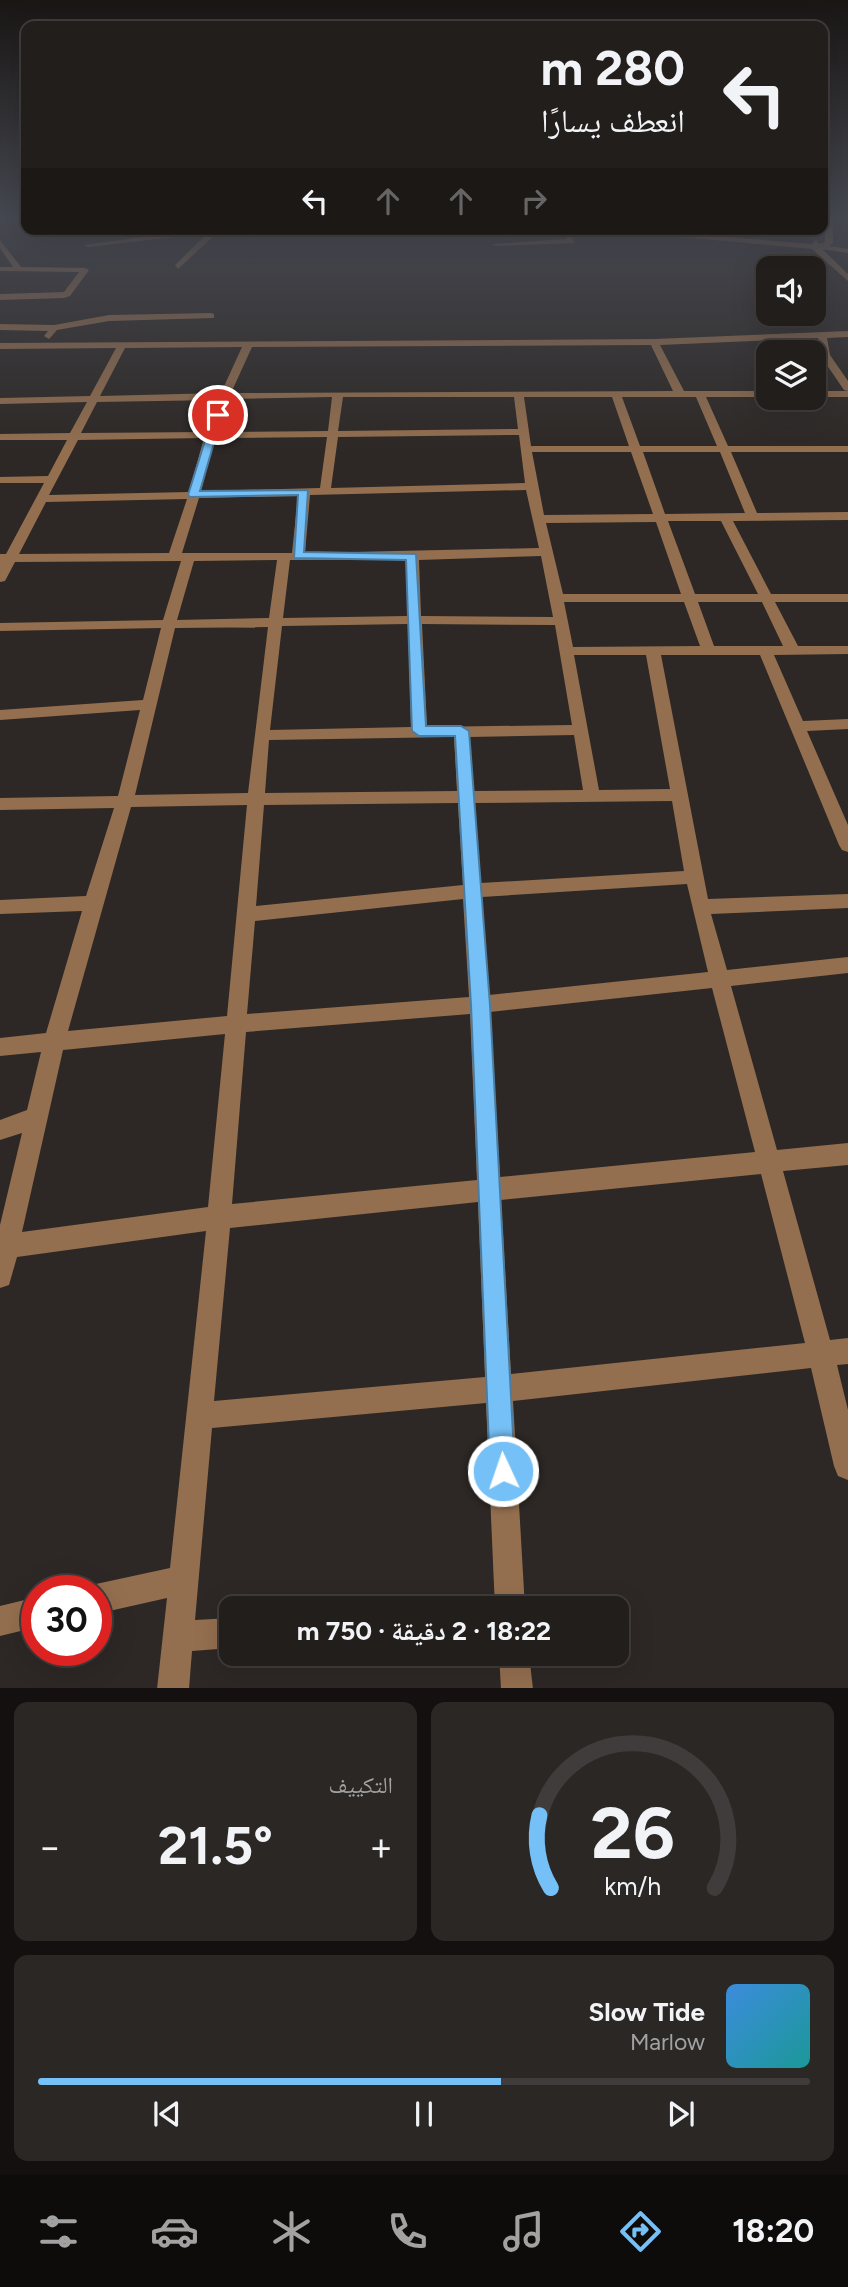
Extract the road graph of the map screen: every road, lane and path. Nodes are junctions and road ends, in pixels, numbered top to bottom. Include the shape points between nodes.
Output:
1 (63, 295) edge
2 (0, 297) edge
3 (211, 316) dead end
4 (0, 327) edge
5 (54, 328) junction
6 (848, 334) edge
7 (822, 335) junction
8 (654, 341) junction
9 (42, 345) junction
10 (122, 345) junction
11 (248, 345) junction
12 (0, 346) edge
13 (848, 388) edge
14 (338, 394) junction
15 (519, 394) junction
16 (616, 394) junction
17 (680, 394) junction
18 (700, 394) junction
19 (756, 394) edge
20 (826, 394) edge
21 (848, 394) edge
22 (224, 396) junction
23 (93, 398) junction
24 (0, 401) edge
25 (524, 432) junction
26 (333, 433) junction
27 (211, 435) junction
28 (75, 437) junction
29 (0, 438) edge
30 (527, 449) junction
31 (636, 449) junction
32 (848, 449) edge
33 (723, 450) junction
34 (0, 480) edge
35 (51, 480) junction
36 (531, 486) junction
37 (326, 491) junction
38 (304, 492) junction
39 (194, 495) junction
40 (42, 499) junction
41 (848, 516) edge
42 (753, 517) junction
43 (659, 518) junction
44 (726, 518) junction
45 (539, 519) junction
46 (545, 552) junction
47 (291, 555) junction
48 (182, 556) junction
49 (412, 556) junction
50 (5, 558) edge
51 (0, 578) edge
52 (557, 598) junction
53 (848, 598) edge
54 (689, 600) junction
55 (765, 600) junction
56 (416, 620) junction
57 (561, 621) junction
58 (276, 622) junction
59 (169, 624) junction
60 (0, 627) edge
61 (848, 650) edge
62 (567, 651) junction
63 (709, 652) junction
64 (766, 652) junction
65 (793, 652) junction
66 (653, 653) junction
67 (149, 704) junction
68 (0, 715) edge
69 (848, 724) edge
70 (799, 726) junction
71 (580, 730) junction
72 (419, 731) junction
73 (461, 731) junction
74 (261, 736) junction
75 (592, 795) junction
76 (680, 795) junction
77 (468, 798) junction
78 (257, 799) junction
79 (125, 801) junction
80 (0, 804) edge
81 (848, 845) edge
82 (693, 877) junction
83 (472, 891) junction
84 (848, 901) edge
85 (93, 904) junction
86 (0, 907) edge
87 (700, 907) junction
88 (247, 914) junction
89 (848, 965) edge
90 (718, 978) junction
91 (480, 1005) junction
92 (236, 1024) junction
93 (54, 1043) junction
94 (0, 1047) edge
95 (35, 1118) junction
96 (0, 1130) edge
97 (848, 1154) edge
98 (768, 1161) junction
99 (488, 1189) junction
100 (219, 1217) junction
101 (7, 1246) junction
102 (0, 1276) edge
103 (848, 1351) edge
104 (821, 1354) junction
105 (498, 1389) junction
106 (200, 1416) junction
107 (848, 1466) edge
108 (182, 1580) junction
109 (112, 1595) edge
110 (509, 1596) edge
111 (21, 1615) edge
112 (0, 1620) edge
113 (219, 1634) edge
114 (177, 1637) junction
115 (515, 1666) edge
116 (173, 1688) edge
117 (517, 1688) edge

1 - 2 street
3 - 5 street via 109,318
4 - 5 street
5 - 9 street
6 - 7 street
7 - 8 street
7 - 13 street via 825,355
8 - 11 street
8 - 17 street
9 - 10 street
9 - 12 street
10 - 11 street
10 - 23 street
11 - 22 street
14 - 15 street
14 - 22 street
14 - 26 street
15 - 16 street
15 - 25 street
16 - 17 street
16 - 31 street
17 - 18 street
18 - 19 street
18 - 33 street
20 - 21 street
22 - 23 street
22 - 27 street
23 - 24 street
23 - 28 street
25 - 26 street
25 - 30 street
26 - 27 street
26 - 37 street
27 - 28 street
27 - 39 street
28 - 29 street
28 - 35 street
30 - 31 street
30 - 36 street
31 - 33 street
31 - 43 street
32 - 33 street
33 - 42 street
34 - 35 street
35 - 40 street
36 - 37 street
36 - 45 street
37 - 38 street
38 - 39 street
38 - 47 street
39 - 40 street
39 - 48 street
40 - 50 street
41 - 42 street
42 - 44 street
43 - 44 street
43 - 45 street
43 - 54 street
44 - 55 street
45 - 46 street
46 - 49 street
46 - 52 street
47 - 48 street
47 - 49 street
47 - 58 street
48 - 50 street
48 - 59 street
49 - 56 street
50 - 51 street
52 - 54 street
52 - 57 street
53 - 55 street
54 - 55 street
54 - 63 street
55 - 65 street
56 - 57 street
56 - 58 street
56 - 72 street
57 - 62 street
58 - 59 street
58 - 74 street
59 - 60 street
59 - 67 street
61 - 65 street
62 - 66 street
62 - 71 street
63 - 64 street
63 - 66 street
64 - 65 street
64 - 70 street
66 - 76 street
67 - 68 street
67 - 79 street
69 - 70 street
70 - 81 street
71 - 73 street
71 - 75 street
72 - 73 street
72 - 74 street
73 - 77 street
74 - 78 street
75 - 76 street
75 - 77 street
76 - 82 street
77 - 78 street
77 - 83 street
78 - 79 street
78 - 88 street
79 - 80 street
79 - 85 street
82 - 83 street
82 - 87 street
83 - 88 street
83 - 91 street
84 - 87 street
85 - 86 street
85 - 93 street
87 - 90 street
88 - 92 street
89 - 90 street
90 - 91 street
90 - 98 street
91 - 92 street
91 - 99 street
92 - 93 street
92 - 100 street
93 - 94 street
93 - 95 street
95 - 96 street
95 - 101 street
97 - 98 street
98 - 99 street
98 - 104 street
99 - 100 street
99 - 105 street
100 - 101 street
100 - 106 street
101 - 102 street
103 - 104 street
104 - 105 street
104 - 107 street
105 - 106 street
105 - 110 street
106 - 108 street
108 - 109 street
108 - 114 street
111 - 112 street
113 - 114 street
114 - 116 street
115 - 117 street

